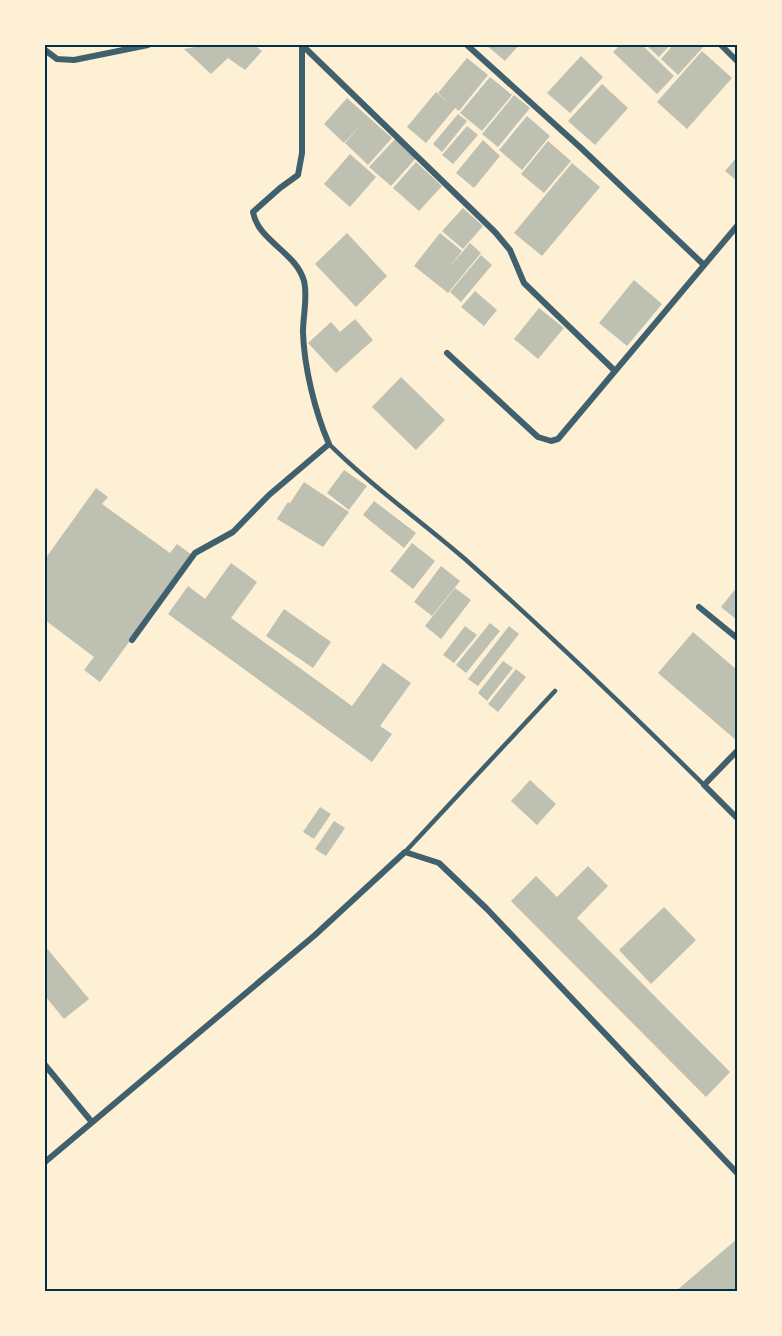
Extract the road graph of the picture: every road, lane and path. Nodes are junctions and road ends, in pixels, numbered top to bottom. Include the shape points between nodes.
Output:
1 (148, 45) edge
2 (467, 45) edge
3 (721, 45) edge
4 (45, 50) edge
5 (737, 61) edge
6 (737, 226) edge
7 (704, 265) junction
8 (447, 353) dead end
9 (615, 371) junction
10 (329, 444) junction
11 (699, 606) dead end
12 (737, 638) edge
13 (132, 640) dead end
14 (555, 691) dead end
15 (737, 751) edge
16 (704, 785) junction
17 (737, 818) edge
18 (405, 852) junction
19 (45, 1065) edge
20 (91, 1121) junction
21 (45, 1162) edge
22 (737, 1173) edge

1 - 4 street via 74,60 57,59
2 - 7 street
3 - 5 street
6 - 7 street
7 - 9 street
8 - 9 street via 538,437 551,441 558,439
9 - 10 street via 524,283 510,250 495,232 302,45 302,153 298,175 253,212 255,223 300,269 305,283 306,361 320,423
10 - 13 street via 233,532 195,553
10 - 16 lane via 571,655
11 - 12 street
14 - 18 lane
15 - 16 street
16 - 17 street
18 - 20 street via 315,935
18 - 22 street via 439,863 487,909
19 - 20 street
20 - 21 street

